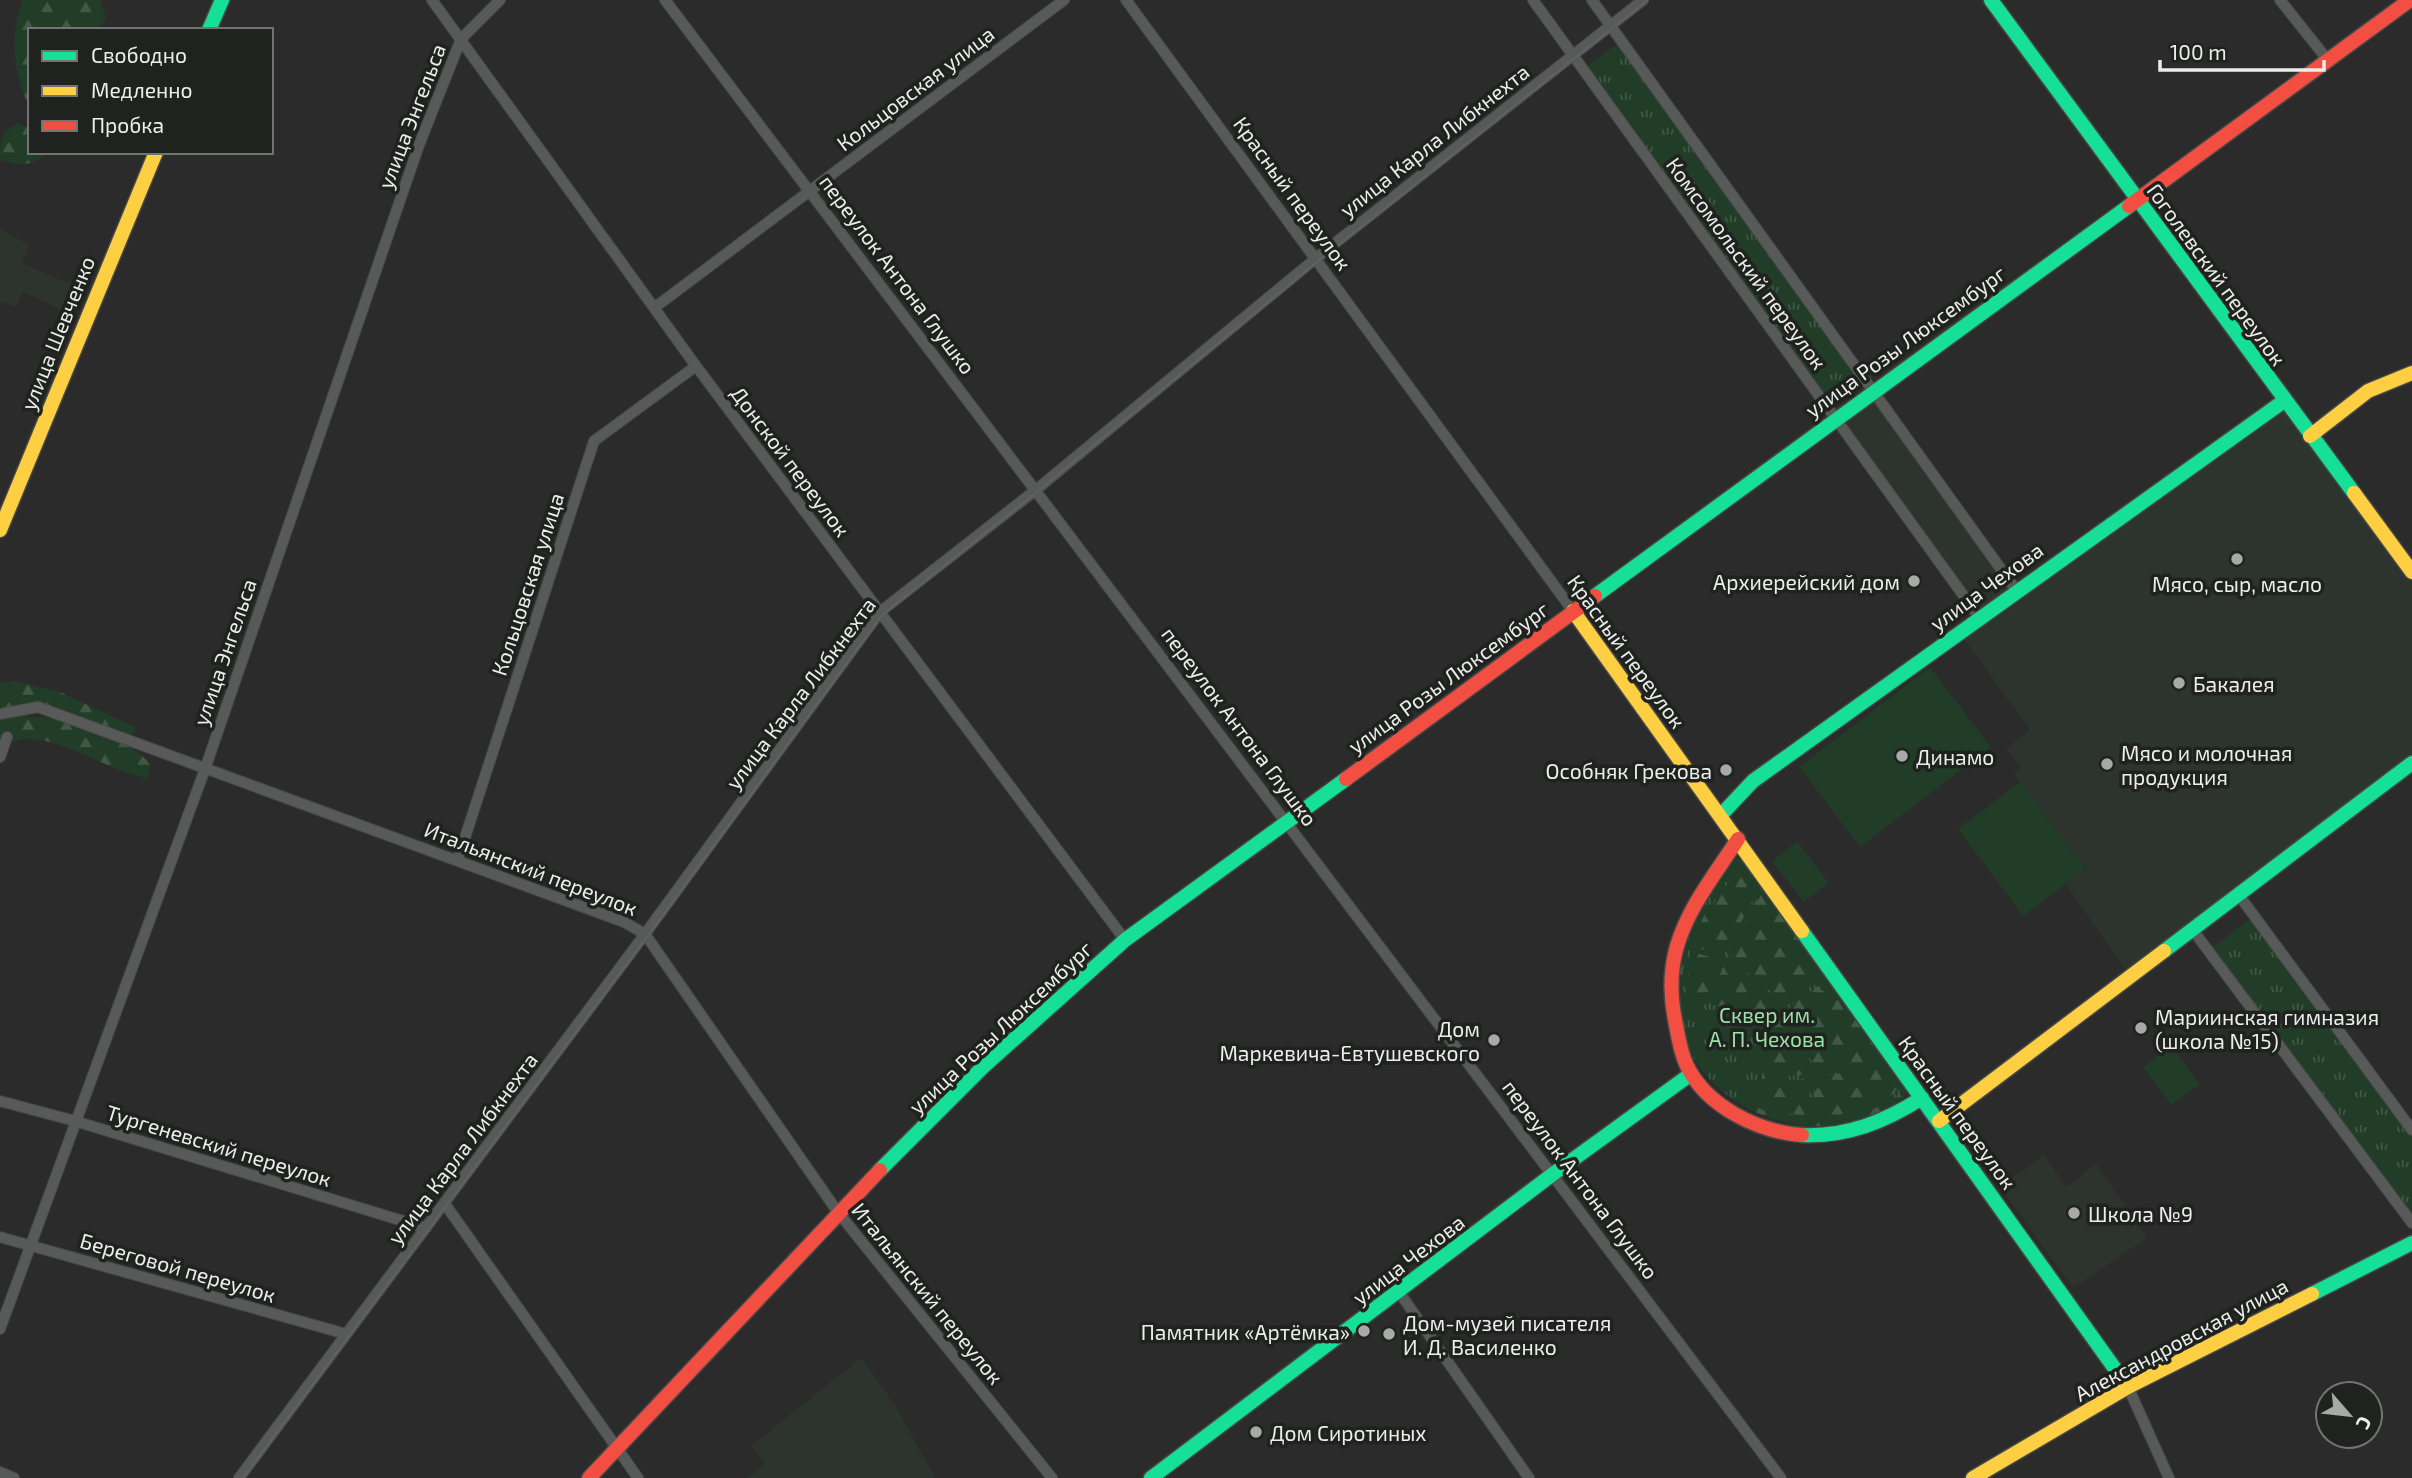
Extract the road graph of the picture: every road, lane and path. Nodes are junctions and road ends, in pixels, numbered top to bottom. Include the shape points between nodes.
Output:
1 (222, 0) edge
2 (432, 0) edge
3 (500, 0) edge
4 (665, 0) edge
5 (1064, 0) edge
6 (1126, 0) edge
7 (1534, 0) edge
8 (1592, 0) edge
9 (1643, 0) edge
10 (1991, 0) edge
11 (2280, 0) edge
12 (2410, 0) edge
13 (1611, 26) junction
14 (210, 28) edge
15 (461, 39) junction
16 (1572, 55) junction
17 (2327, 60) junction
18 (155, 154) edge
19 (811, 190) junction
20 (2136, 199) junction
21 (1315, 260) junction
22 (654, 308) junction
23 (696, 366) junction
24 (2412, 373) edge
25 (1872, 390) junction
26 (2284, 401) junction
27 (1836, 418) junction
28 (2310, 436) junction
29 (1037, 489) junction
30 (0, 530) edge
31 (2412, 572) edge
32 (2016, 590) junction
33 (1573, 611) junction
34 (880, 612) junction
35 (1979, 617) junction
36 (0, 714) edge
37 (6, 737) dead end
38 (0, 757) edge
39 (2412, 763) edge
40 (205, 769) junction
41 (1721, 815) junction
42 (1288, 821) junction
43 (1738, 839) junction
44 (458, 859) junction
45 (2238, 894) junction
46 (2192, 929) junction
47 (645, 934) junction
48 (1125, 940) junction
49 (1691, 1074) junction
50 (1922, 1098) junction
51 (0, 1101) edge
52 (75, 1121) junction
53 (1939, 1121) junction
54 (2412, 1130) edge
55 (1553, 1174) junction
56 (445, 1204) junction
57 (837, 1211) junction
58 (2412, 1223) edge
59 (426, 1228) junction
60 (0, 1237) edge
61 (2412, 1243) edge
62 (30, 1245) junction
63 (1399, 1292) junction
64 (0, 1329) edge
65 (346, 1334) junction
66 (2129, 1387) junction
67 (617, 1448) junction
68 (0, 1472) edge
69 (1994, 1473) edge
70 (14, 1478) edge
71 (239, 1478) edge
72 (589, 1478) edge
73 (638, 1478) edge
74 (1052, 1478) edge
75 (1150, 1478) edge
76 (1530, 1478) edge
77 (1781, 1478) edge
78 (1973, 1478) edge
79 (2169, 1478) edge

1 - 14 main road
2 - 15 street, Донской переулок
3 - 15 street, улица Энгельса
4 - 19 street, переулок Антона Глушко
5 - 19 street, Кольцовская улица
6 - 21 street, Красный переулок
7 - 16 street, Комсомольский переулок
8 - 13 street, Комсомольский переулок
9 - 13 street, улица Карла Либкнехта
10 - 20 main road, Гоголевский переулок
11 - 17 street
12 - 17 main road, улица Розы Люксембург
13 - 16 street, улица Карла Либкнехта
13 - 25 street, Комсомольский переулок
15 - 22 street, Донской переулок
15 - 40 street, улица Энгельса via 419,145
16 - 21 street, улица Карла Либкнехта
16 - 27 street, Комсомольский переулок
17 - 20 main road, улица Розы Люксембург
18 - 30 main road, улица Шевченко
19 - 22 street, Кольцовская улица
19 - 29 street, переулок Антона Глушко
20 - 25 main road, улица Розы Люксембург
20 - 26 main road, Гоголевский переулок
21 - 29 street, улица Карла Либкнехта
21 - 33 street, Красный переулок
22 - 23 street, Донской переулок
23 - 34 street, Донской переулок
23 - 44 street, Кольцовская улица via 594,441
24 - 28 main road via 2368,391
25 - 27 main road, улица Розы Люксембург
25 - 32 street, Комсомольский переулок
26 - 28 main road, Гоголевский переулок
26 - 32 main road, улица Чехова
27 - 33 main road, улица Розы Люксембург
27 - 35 street, Комсомольский переулок
28 - 31 main road, Гоголевский переулок
29 - 34 street, улица Карла Либкнехта
29 - 42 street, переулок Антона Глушко
32 - 35 main road, улица Чехова
33 - 41 main road, Красный переулок
33 - 42 main road, улица Розы Люксембург
34 - 47 street, улица Карла Либкнехта
34 - 48 street, Донской переулок
35 - 41 main road, улица Чехова via 1753,780
36 - 40 street, Итальянский переулок via 38,707
37 - 38 street
39 - 45 main road
40 - 44 street, Итальянский переулок
40 - 52 street, улица Энгельса
41 - 43 main road, Красный переулок
42 - 48 main road, улица Розы Люксембург
42 - 55 street, переулок Антона Глушко
43 - 49 main road via 1701,893 1672,962 1672,1009 1680,1049
43 - 50 main road, Красный переулок
44 - 47 street, Итальянский переулок
45 - 46 main road
45 - 54 street
46 - 53 main road
46 - 58 street
47 - 56 street, улица Карла Либкнехта
47 - 57 street, Итальянский переулок
48 - 57 main road, улица Розы Люксембург via 1071,985
49 - 50 main road via 1722,1105 1743,1118 1789,1134 1814,1136 1862,1129
49 - 55 main road, улица Чехова
50 - 53 main road, Красный переулок
51 - 52 street, Тургеневский переулок
52 - 59 street, Тургеневский переулок
52 - 62 street, улица Энгельса
53 - 66 main road, Красный переулок
55 - 63 main road, улица Чехова
55 - 77 street, переулок Антона Глушко
56 - 59 street, улица Карла Либкнехта
56 - 67 street
57 - 67 main road, улица Розы Люксембург
57 - 74 street, Итальянский переулок
59 - 65 street, улица Карла Либкнехта
60 - 62 street, Береговой переулок
61 - 66 main road, Александровская улица
62 - 64 street, улица Энгельса
62 - 65 street, Береговой переулок
63 - 75 main road, улица Чехова
63 - 76 street
65 - 71 street, улица Карла Либкнехта
66 - 69 main road, Александровская улица
66 - 79 street, Красный переулок
67 - 72 main road, улица Розы Люксембург
67 - 73 street
68 - 70 street
69 - 78 main road, Александровская улица

